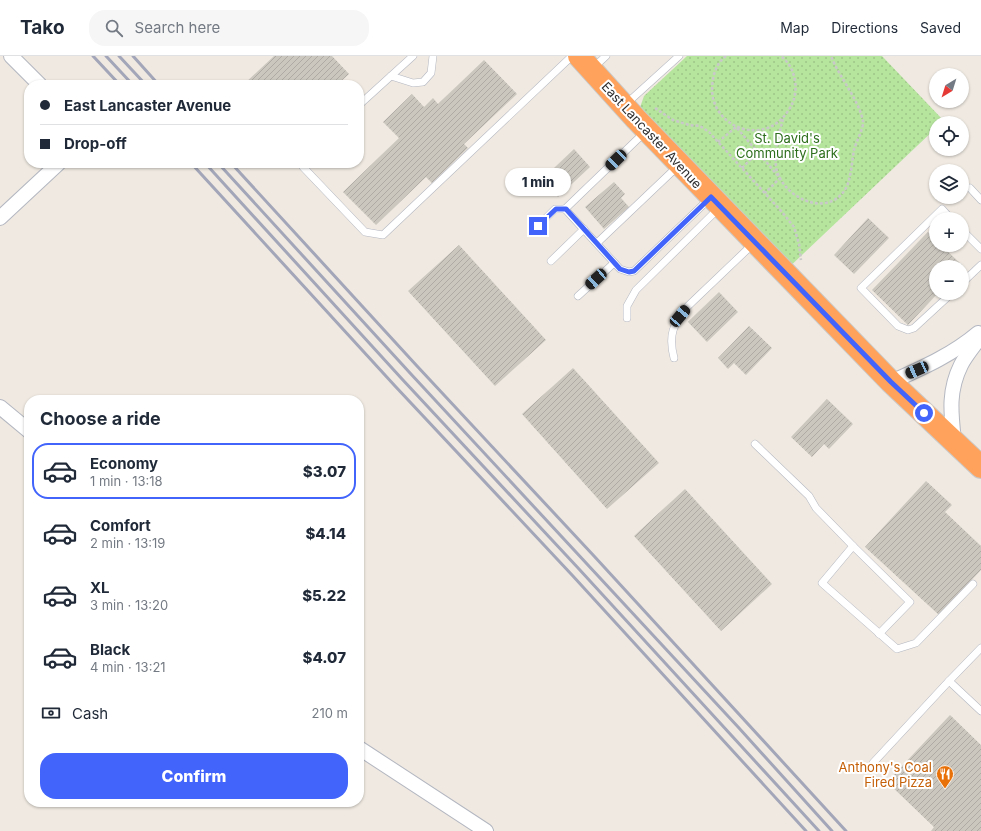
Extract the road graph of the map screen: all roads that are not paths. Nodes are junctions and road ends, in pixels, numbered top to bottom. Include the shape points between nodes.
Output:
1 (11, 56) edge
2 (413, 56) edge
3 (433, 56) edge
4 (572, 56) edge
5 (679, 56) edge
6 (592, 61) edge
7 (391, 76) junction
8 (35, 80) edge
9 (364, 100) edge
10 (630, 100) junction
11 (646, 130) junction
12 (680, 164) junction
13 (54, 168) edge
14 (304, 168) edge
15 (970, 188) dead end
16 (981, 200) edge
17 (716, 202) junction
18 (566, 209) junction
19 (0, 218) edge
20 (929, 223) edge
21 (538, 226) dead end
22 (584, 230) junction
23 (969, 237) edge
24 (754, 242) junction
25 (597, 243) junction
26 (981, 249) edge
27 (551, 261) dead end
28 (614, 263) junction
29 (981, 266) edge
30 (969, 277) edge
31 (578, 296) dead end
32 (944, 300) edge
33 (627, 318) dead end
34 (981, 330) edge
35 (981, 336) edge
36 (674, 358) dead end
37 (891, 382) junction
38 (0, 407) edge
39 (24, 427) edge
40 (954, 441) junction
41 (754, 444) dead end
42 (981, 467) edge
43 (853, 546) junction
44 (973, 584) dead end
45 (879, 634) junction
46 (981, 648) edge
47 (949, 681) junction
48 (981, 711) edge
49 (364, 751) edge
50 (873, 763) dead end
51 (486, 831) edge

1 - 8 street
2 - 7 lane
3 - 7 lane via 430,73 423,82 413,83
4 - 14 lane via 383,235 365,232
5 - 10 lane
6 - 10 highway, East Lancaster Avenue
7 - 9 lane
10 - 11 highway, East Lancaster Avenue
11 - 12 highway, East Lancaster Avenue
11 - 18 lane
12 - 17 highway, East Lancaster Avenue
12 - 25 lane
13 - 19 street
15 - 16 lane
17 - 24 highway, East Lancaster Avenue
17 - 28 lane via 634,271 620,269
17 - 33 lane via 636,290 627,306
18 - 21 lane via 556,209
18 - 22 lane
20 - 32 lane via 861,288 898,326 908,330 914,328
22 - 25 lane
22 - 27 lane
23 - 26 lane
24 - 36 lane via 680,316 671,337
24 - 37 highway, East Lancaster Avenue
25 - 28 lane
28 - 31 lane
29 - 30 lane
34 - 37 street via 965,344 939,360
35 - 40 street via 962,363 954,381 951,409
37 - 40 highway, East Lancaster Avenue
38 - 39 street
40 - 42 highway, East Lancaster Avenue
41 - 43 lane via 809,496 816,508
43 - 45 lane via 910,602
43 - 45 lane via 822,583
44 - 45 lane via 916,643 897,649
46 - 47 lane
47 - 48 lane
47 - 50 lane
49 - 51 street

